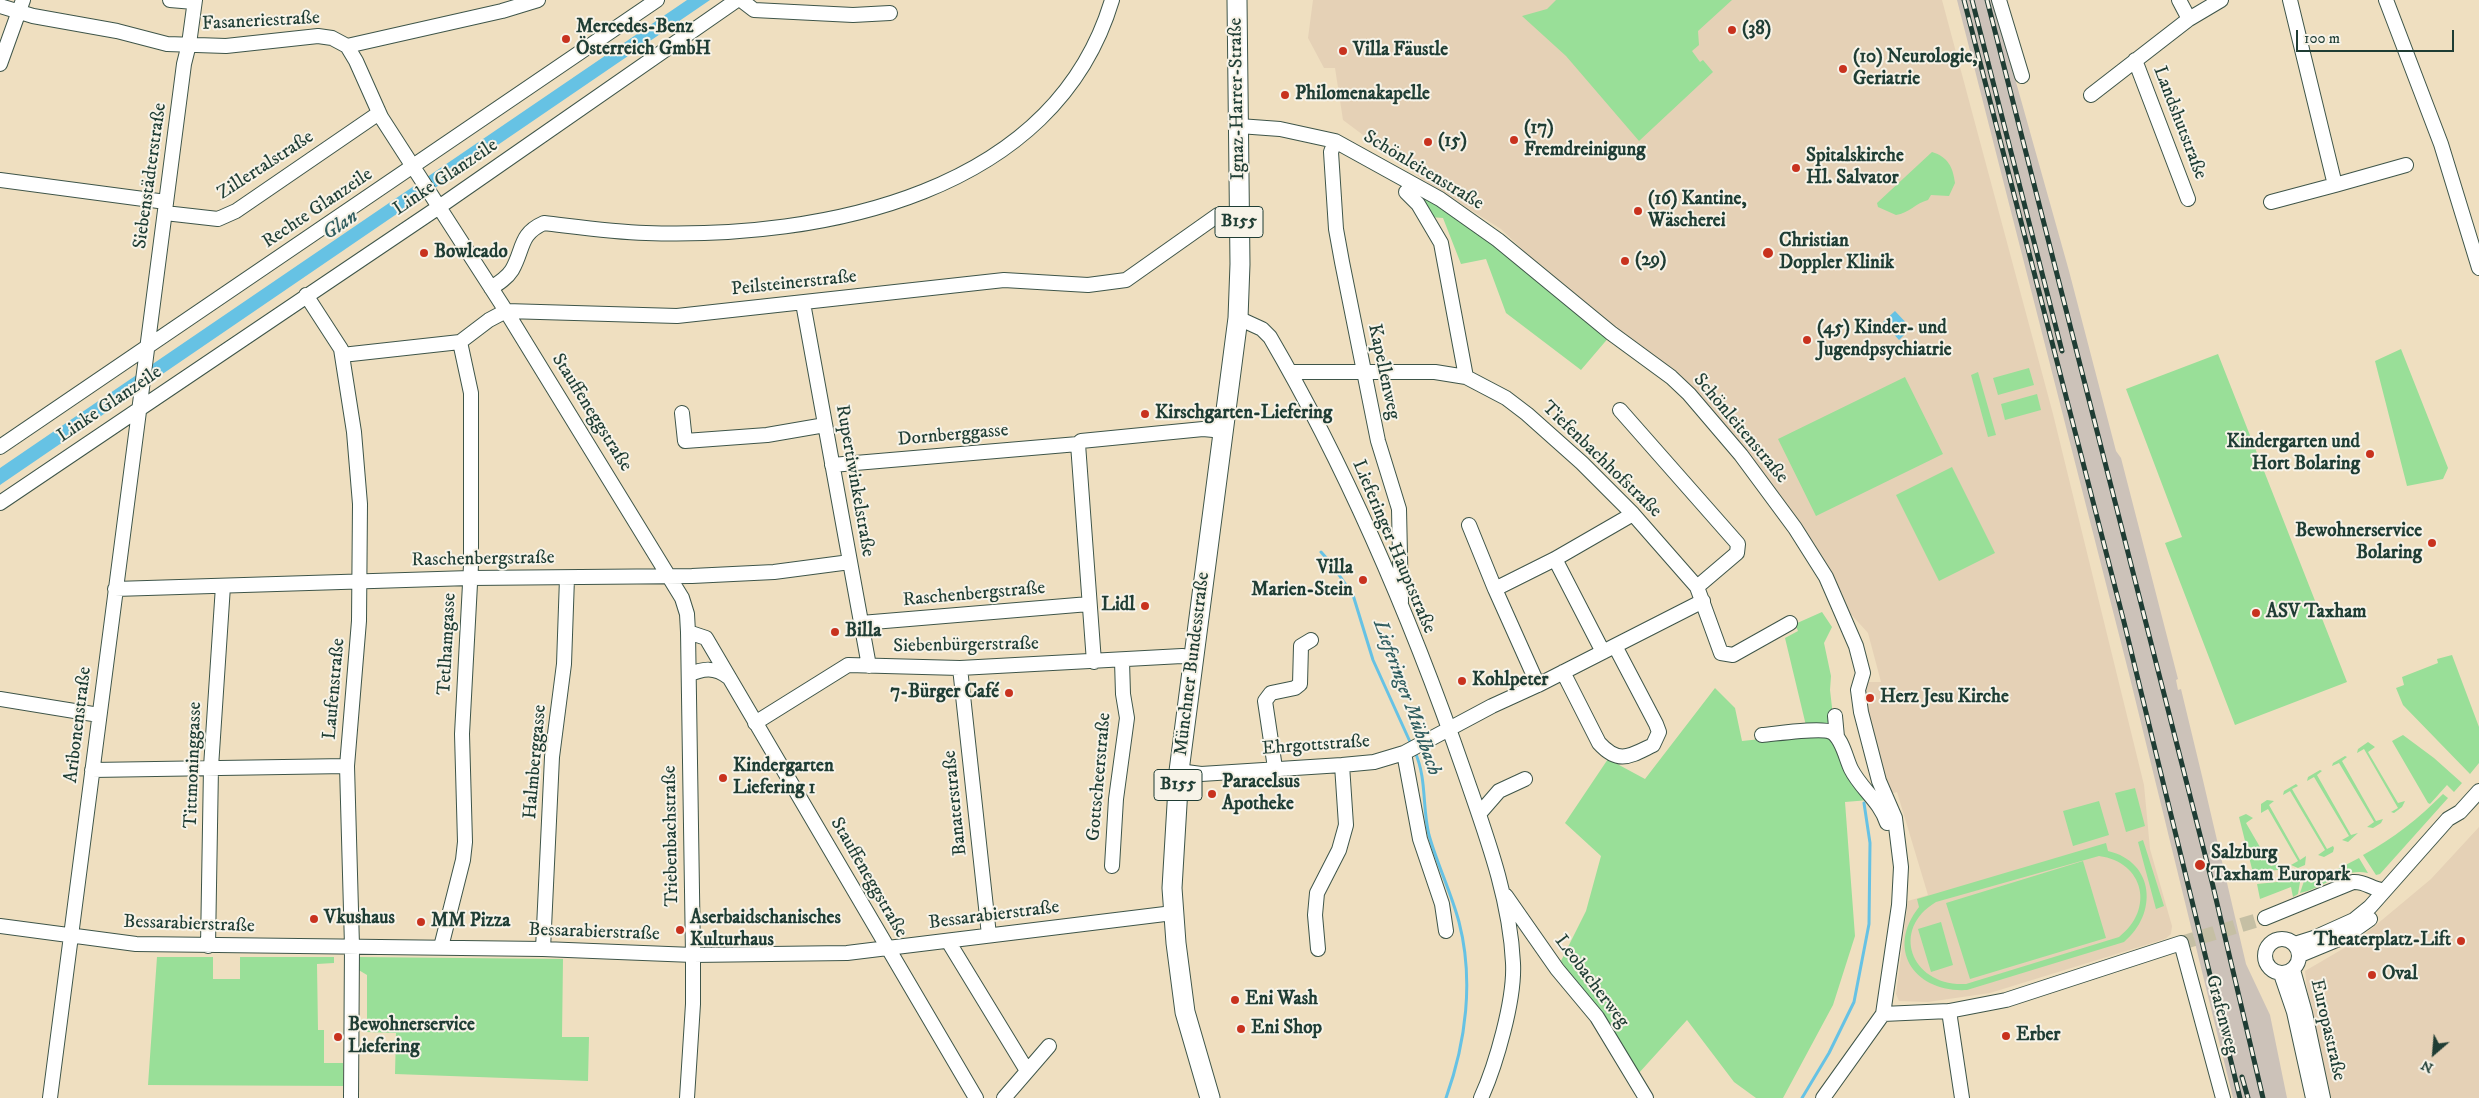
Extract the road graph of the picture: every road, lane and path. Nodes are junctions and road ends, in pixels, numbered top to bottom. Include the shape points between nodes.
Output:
1 (170, 0) edge
2 (538, 0) edge
3 (657, 0) edge
4 (737, 0) edge
5 (741, 0) edge
6 (1112, 0) edge
7 (1237, 0) edge
8 (1999, 0) edge
9 (2179, 0) edge
10 (2221, 0) edge
11 (2290, 0) edge
12 (2386, 0) edge
13 (195, 1) edge
14 (0, 6) edge
15 (21, 6) edge
16 (890, 13) dead end
17 (2189, 19) junction
18 (189, 44) junction
19 (346, 46) junction
20 (2136, 60) junction
21 (0, 64) edge
22 (2022, 76) dead end
23 (2091, 95) dead end
24 (379, 112) junction
25 (1238, 126) junction
26 (1335, 141) junction
27 (2406, 165) dead end
28 (412, 168) junction
29 (0, 180) edge
30 (2335, 185) junction
31 (1406, 192) dead end
32 (2188, 200) dead end
33 (2271, 202) dead end
34 (436, 203) junction
35 (165, 208) junction
36 (1239, 215) junction
37 (2479, 268) edge
38 (491, 288) junction
39 (306, 295) junction
40 (803, 303) junction
41 (506, 311) junction
42 (1238, 318) junction
43 (460, 342) junction
44 (146, 352) junction
45 (342, 355) junction
46 (1291, 372) junction
47 (1363, 374) junction
48 (1466, 377) junction
49 (140, 405) junction
50 (1620, 410) dead end
51 (682, 413) dead end
52 (825, 425) junction
53 (1224, 431) junction
54 (1078, 444) junction
55 (0, 447) edge
56 (832, 465) junction
57 (0, 503) edge
58 (1634, 514) junction
59 (1469, 525) dead end
60 (1555, 559) junction
61 (850, 562) junction
62 (669, 575) junction
63 (470, 578) junction
64 (567, 578) junction
65 (360, 581) junction
66 (223, 586) junction
67 (1697, 587) junction
68 (115, 589) junction
69 (1495, 589) junction
70 (1703, 601) junction
71 (1089, 604) junction
72 (1402, 610) junction
73 (861, 623) junction
74 (1790, 623) dead end
75 (688, 632) junction
76 (1311, 640) dead end
77 (1609, 649) junction
78 (1194, 658) junction
79 (1122, 661) junction
80 (1094, 662) junction
81 (869, 666) junction
82 (960, 668) junction
83 (1563, 672) junction
84 (689, 675) junction
85 (728, 677) junction
86 (1538, 685) junction
87 (0, 699) edge
88 (99, 715) junction
89 (1835, 716) dead end
90 (755, 723) junction
91 (1450, 730) junction
92 (1762, 735) dead end
93 (1837, 737) junction
94 (1410, 750) junction
95 (347, 766) junction
96 (1342, 766) junction
97 (211, 767) junction
98 (1277, 768) junction
99 (92, 770) junction
100 (1180, 771) junction
101 (1526, 779) dead end
102 (2479, 790) edge
103 (2460, 812) junction
104 (1478, 814) junction
105 (1112, 866) dead end
106 (1901, 867) junction
107 (1502, 890) junction
108 (2384, 890) junction
109 (1173, 913) junction
110 (2265, 918) tunnel mouth
111 (0, 926) edge
112 (1446, 930) dead end
113 (71, 934) junction
114 (989, 935) junction
115 (948, 941) junction
116 (208, 946) junction
117 (352, 946) junction
118 (441, 947) junction
119 (544, 949) junction
120 (887, 949) junction
121 (1318, 949) dead end
122 (2297, 950) junction
123 (693, 956) junction
124 (2287, 972) junction
125 (1949, 1010) junction
126 (1883, 1014) junction
127 (1049, 1046) dead end
128 (1026, 1070) junction
129 (50, 1098) edge
130 (351, 1098) edge
131 (687, 1098) edge
132 (976, 1098) edge
133 (1004, 1098) edge
134 (1210, 1098) edge
135 (1481, 1098) edge
136 (1646, 1098) edge
137 (1823, 1098) edge
138 (1962, 1098) edge
139 (2223, 1098) edge
140 (2313, 1098) edge
141 (2323, 1098) edge

1 - 13 street
2 - 19 street
3 - 28 street, Rechte Glanzeile
4 - 34 street, Linke Glanzeile
5 - 16 street via 754,10 853,15
6 - 38 street via 1096,45 1057,102 1014,142 966,174 879,207 812,223 722,233 661,233 544,223 525,237 512,270
7 - 25 main road, Ignaz-Harrer-Straße / B155
8 - 22 street
9 - 17 street
10 - 17 street
11 - 30 street
12 - 37 street via 2441,144
13 - 18 street, Siebenstädterstraße
14 - 15 street, Fasaneriestraße
15 - 18 street, Fasaneriestraße via 33,16 167,44
15 - 21 street
17 - 20 street
18 - 19 street, Fasaneriestraße via 226,46 318,36 332,38
18 - 35 street, Siebenstädterstraße
19 - 24 street
20 - 23 street
20 - 32 street, Landshutstraße
24 - 28 street
24 - 35 street, Zillertalstraße via 236,211 218,219
25 - 26 street, Schönleitenstraße via 1280,129
25 - 36 main road, Ignaz-Harrer-Straße / B155
26 - 47 street, Kapellenweg via 1330,152 1336,229
26 - 106 street, Schönleitenstraße via 1440,199 1498,240 1671,378 1689,394 1741,455 1795,528 1826,577 1856,646 1863,673 1858,698 1879,781 1895,818
27 - 30 street
28 - 34 street, Stauffeneggstraße
28 - 44 street, Rechte Glanzeile
29 - 35 street, Zillertalstraße
30 - 33 street
31 - 48 street via 1418,204 1441,243
34 - 38 street, Stauffeneggstraße
34 - 39 street, Linke Glanzeile
35 - 44 street, Siebenstädterstraße
36 - 40 street, Peilsteinerstraße via 1218,215 1133,275 1088,285 1015,280
36 - 42 main road, Ignaz-Harrer-Straße / B155
38 - 41 street, Stauffeneggstraße
39 - 45 street, Laufenstraße
39 - 49 street, Linke Glanzeile
40 - 41 street, Peilsteinerstraße via 677,316
40 - 52 street, Rupertiwinkelstraße
41 - 43 street
41 - 62 street, Stauffeneggstraße
42 - 46 street, Lieferinger Hauptstraße via 1262,329 1270,337
42 - 53 main road, Münchner Bundesstraße / B155
43 - 45 street
43 - 63 street, Tetlhamgasse via 472,393
44 - 49 street, Aribonenstraße
44 - 55 street, Rechte Glanzeile
45 - 65 street, Laufenstraße via 354,432 360,504
46 - 47 street, Tiefenbachhofstraße
46 - 72 street, Lieferinger Hauptstraße via 1320,425
47 - 48 street, Tiefenbachhofstraße via 1435,372
47 - 72 street, Kapellenweg via 1378,441 1399,509
48 - 58 street, Tiefenbachhofstraße via 1506,398 1527,414
49 - 57 street, Linke Glanzeile
49 - 68 street, Aribonenstraße
50 - 67 street via 1738,544 1737,553
51 - 52 street via 685,441 767,435
52 - 56 street, Rupertiwinkelstraße
53 - 54 street, Dornberggasse via 1203,429 1081,441
53 - 78 main road, Münchner Bundesstraße / B155
54 - 56 street, Dornberggasse
54 - 71 street
56 - 61 street, Rupertiwinkelstraße
58 - 60 street
58 - 67 street, Tiefenbachhofstraße
59 - 69 street
60 - 69 street
60 - 77 street
61 - 62 street, Raschenbergstraße via 749,574
61 - 73 street, Rupertiwinkelstraße
62 - 64 street, Raschenbergstraße
62 - 75 street, Stauffeneggstraße via 682,598
63 - 64 street, Raschenbergstraße
63 - 65 street, Raschenbergstraße
63 - 118 street, Tetlhamgasse via 462,734 465,842
64 - 119 street, Halmberggasse via 564,664 552,757
65 - 66 street, Raschenbergstraße
65 - 95 street, Laufenstraße
66 - 68 street, Raschenbergstraße
66 - 97 street, Tittmoninggasse
67 - 70 street, Tiefenbachhofstraße
68 - 88 street, Aribonenstraße
69 - 86 street
70 - 74 street, Tiefenbachhofstraße via 1721,653 1733,655
70 - 77 street, Ehrgottstraße
71 - 73 street, Raschenbergstraße
71 - 80 street
72 - 91 street, Lieferinger Hauptstraße
73 - 81 street, Rupertiwinkelstraße
75 - 84 street, Triebenbachstraße
75 - 85 street, Stauffeneggstraße via 706,638
76 - 98 street via 1301,646 1300,684 1296,688 1269,694 1265,704
77 - 83 street, Ehrgottstraße
77 - 83 street via 1656,724 1658,732 1654,745 1616,758 1605,751
78 - 79 street, Siebenbürgerstraße
78 - 100 main road, Münchner Bundesstraße / B155
79 - 80 street, Siebenbürgerstraße
79 - 105 street, Gottscheerstraße via 1127,718 1116,799
80 - 82 street, Siebenbürgerstraße
81 - 82 street, Siebenbürgerstraße
81 - 90 street, Siebenbürgerstraße via 848,665
82 - 114 street, Banaterstraße
83 - 86 street, Ehrgottstraße
84 - 85 street via 711,669 720,670
84 - 123 street, Triebenbachstraße
85 - 90 street, Stauffeneggstraße
86 - 91 street, Ehrgottstraße
87 - 88 street
88 - 99 street, Aribonenstraße
89 - 93 street, Schönleitenstraße
90 - 120 street, Stauffeneggstraße
91 - 94 street, Ehrgottstraße
91 - 104 street, Lieferinger Hauptstraße
92 - 93 street via 1826,731
93 - 106 street, Schönleitenstraße via 1852,771 1884,812
94 - 96 street, Ehrgottstraße via 1374,762
94 - 112 street via 1420,839 1442,904
95 - 97 street
95 - 117 street, Laufenstraße
96 - 98 street, Ehrgottstraße
96 - 121 street via 1346,825 1339,850 1317,893
97 - 99 street
97 - 116 street, Tittmoninggasse
98 - 100 street, Ehrgottstraße via 1201,774
99 - 113 street, Aribonenstraße
100 - 109 main road, Münchner Bundesstraße / B155
101 - 104 street via 1499,790
102 - 103 street
103 - 108 street via 2448,819
103 - 122 street via 2455,825 2366,922 2346,936
104 - 107 street, Lieferinger Hauptstraße
106 - 126 street, Schönleitenstraße via 1899,905
107 - 135 street, Lieferinger Hauptstraße via 1513,966 1500,1043
107 - 136 street, Leobacherweg via 1557,969 1597,1016
108 - 110 street via 2364,882 2354,882
108 - 122 street via 2354,920 2314,938
109 - 114 street, Bessarabierstraße
109 - 134 main road, Münchner Bundesstraße / B155 via 1180,982
111 - 113 street, Bessarabierstraße
113 - 116 street, Bessarabierstraße via 136,944
113 - 129 street, Aribonenstraße
114 - 115 street, Bessarabierstraße
115 - 120 street, Bessarabierstraße
115 - 128 street
116 - 117 street, Bessarabierstraße
117 - 118 street, Bessarabierstraße
117 - 130 street, Laufenstraße
118 - 119 street, Bessarabierstraße
119 - 123 street, Bessarabierstraße
120 - 123 street, Bessarabierstraße via 847,953
120 - 132 street, Stauffeneggstraße
122 - 124 street, Europastraße via 2297,966
122 - 124 street, Europastraße via 2280,939 2267,948 2267,964 2275,972
123 - 131 street, Triebenbachstraße
124 - 140 street, Europastraße
124 - 141 street, Europastraße via 2305,1013
125 - 126 street
125 - 138 street
125 - 139 street, Grafenweg via 2018,997 2182,943
126 - 137 street
127 - 128 street
128 - 133 street

